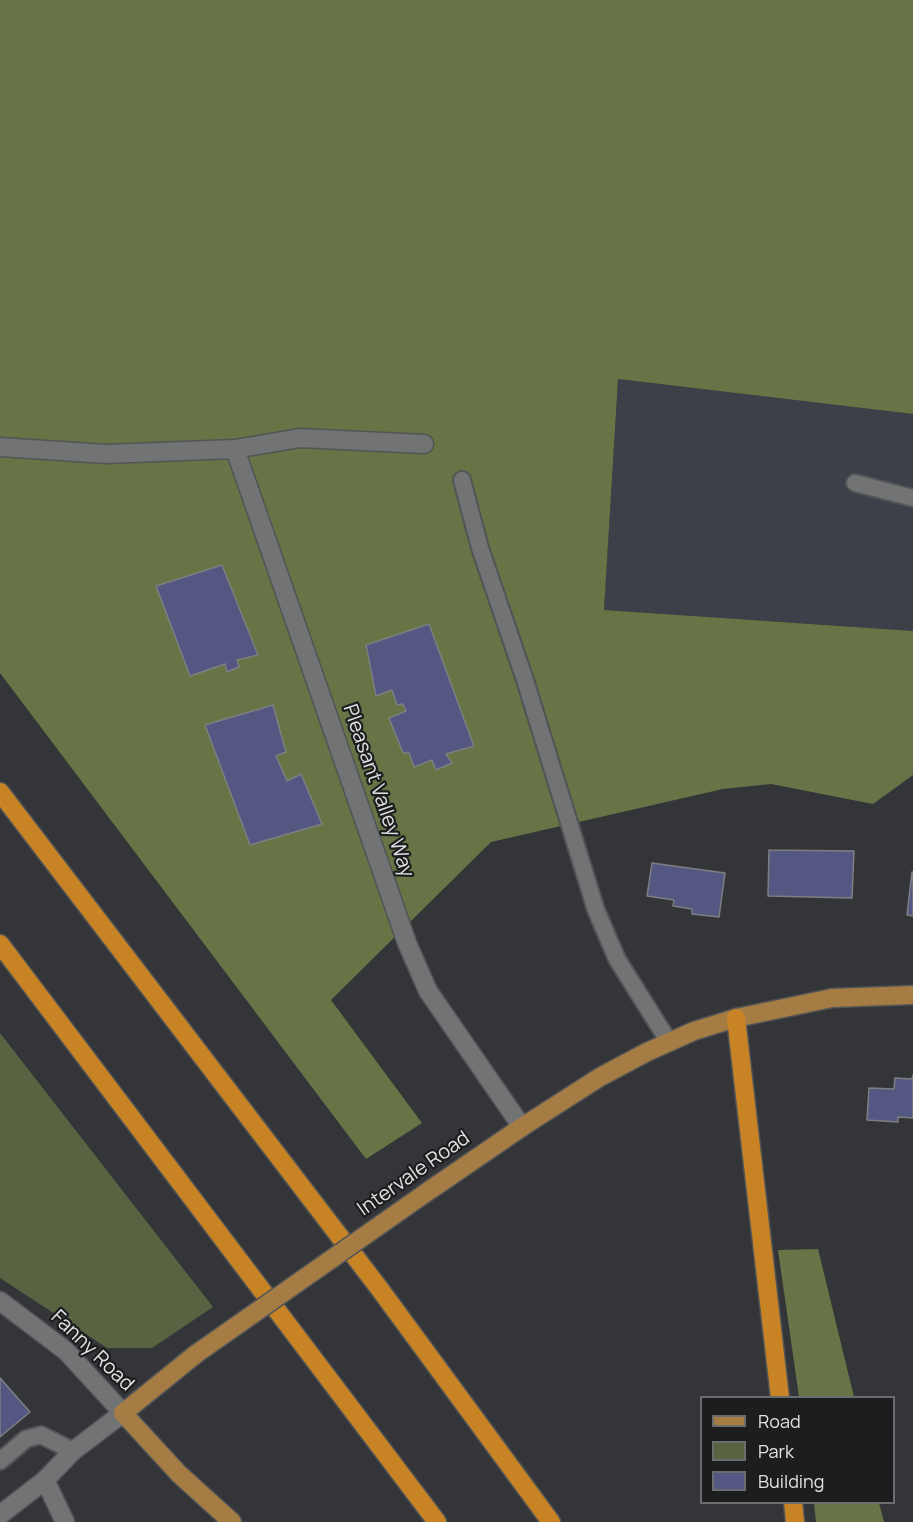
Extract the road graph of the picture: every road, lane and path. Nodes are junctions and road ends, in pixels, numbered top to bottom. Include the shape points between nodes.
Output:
1 (424, 444) dead end
2 (0, 447) edge
3 (236, 449) junction
4 (462, 480) dead end
5 (855, 483) dead end
6 (913, 498) edge
7 (0, 792) edge
8 (0, 944) edge
9 (913, 995) edge
10 (736, 1018) junction
11 (669, 1042) junction
12 (522, 1126) junction
13 (0, 1301) edge
14 (780, 1396) edge
15 (123, 1413) junction
16 (74, 1451) junction
17 (0, 1461) edge
18 (45, 1480) junction
19 (793, 1504) edge
20 (0, 1515) edge
21 (65, 1522) edge
22 (232, 1522) edge
23 (437, 1522) edge
24 (551, 1522) edge
25 (795, 1522) edge

1 - 3 street via 300,438
2 - 3 street via 106,454
3 - 12 street, Pleasant Valley Way via 407,944 428,991
4 - 11 lane via 480,548 596,910 617,959
5 - 6 lane
7 - 24 highway via 379,1288
8 - 23 highway
9 - 10 main road, Intervale Road via 832,998
10 - 11 main road, Intervale Road
10 - 14 highway
11 - 12 main road, Intervale Road via 600,1077
12 - 15 main road, Intervale Road, bridge via 196,1353
13 - 15 street, Fanny Road via 66,1352
15 - 16 street, Intervale Road
15 - 22 main road via 179,1474
16 - 17 lane via 41,1436 26,1440
16 - 18 street, Intervale Road
18 - 20 street, Intervale Road
18 - 21 street
19 - 25 highway

